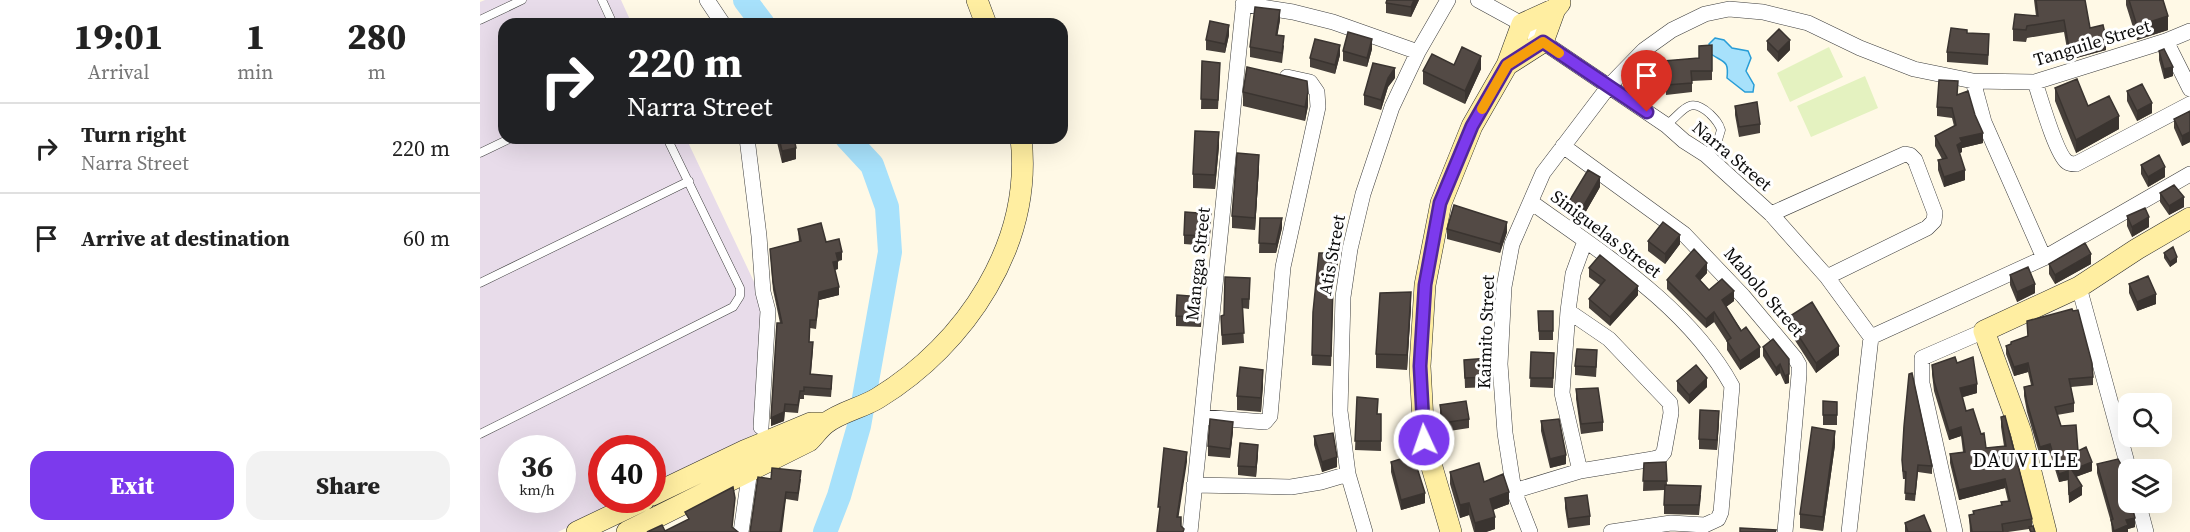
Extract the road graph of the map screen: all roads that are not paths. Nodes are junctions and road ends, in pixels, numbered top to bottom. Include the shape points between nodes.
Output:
1 (522, 0) edge
2 (602, 0) edge
3 (707, 0) edge
4 (976, 0) edge
5 (1448, 0) edge
6 (1478, 0) edge
7 (1244, 2) edge
8 (1558, 4) edge
9 (610, 18) edge
10 (719, 18) edge
11 (984, 18) edge
12 (480, 20) edge
13 (1522, 24) junction
14 (2190, 31) edge
15 (2166, 41) junction
16 (1543, 42) junction
17 (1418, 52) junction
18 (1507, 65) junction
19 (1268, 73) edge
20 (1973, 81) junction
21 (2035, 82) junction
22 (1609, 86) junction
23 (2190, 89) edge
24 (2190, 104) edge
25 (1666, 125) junction
26 (499, 144) edge
27 (670, 144) edge
28 (748, 144) edge
29 (1022, 144) edge
30 (1563, 146) junction
31 (480, 153) edge
32 (1706, 156) junction
33 (2190, 174) edge
34 (688, 181) junction
35 (1531, 202) junction
36 (1771, 214) junction
37 (2190, 218) edge
38 (1585, 241) junction
39 (2043, 258) junction
40 (1827, 277) junction
41 (480, 283) edge
42 (2079, 287) junction
43 (1568, 311) junction
44 (1984, 331) junction
45 (1871, 337) junction
46 (1202, 417) junction
47 (761, 427) dead end
48 (480, 434) edge
49 (2126, 459) edge
50 (747, 461) junction
51 (1580, 471) junction
52 (1348, 474) junction
53 (1194, 485) junction
54 (666, 490) edge
55 (1514, 491) junction
56 (617, 513) edge
57 (2141, 513) edge
58 (577, 532) edge
59 (627, 532) edge
60 (741, 532) edge
61 (1190, 532) edge
62 (1365, 532) edge
63 (1450, 532) edge
64 (1530, 532) edge
65 (1611, 532) edge
66 (1785, 532) edge
67 (1850, 532) edge
68 (1955, 532) edge
69 (2046, 532) edge
70 (2146, 532) edge

1 - 12 lane
2 - 9 lane
3 - 10 street
4 - 11 street
5 - 17 street, Atis Street
6 - 13 street, Narra Street
7 - 17 street via 1334,22
7 - 46 street, Mangga Street via 1242,67
8 - 13 street
8 - 16 street
13 - 16 street, Narra Street
13 - 18 street
14 - 15 street, Tanguile Street
15 - 21 street, Tanguile Street
15 - 23 street
16 - 18 street
16 - 22 street, Narra Street
17 - 52 street, Atis Street via 1392,107 1363,194 1350,249 1343,297 1340,411
18 - 63 street via 1472,126 1440,203 1425,285 1420,366 1424,440
19 - 46 street via 1310,82 1317,92 1318,107 1283,267 1270,416 1265,422
20 - 21 street, Tanguile Street
20 - 22 street, Tanguile Street via 1914,69 1808,23 1729,9 1705,14 1672,30 1644,50
20 - 39 street via 1984,122
21 - 24 street via 2064,160 2076,164
22 - 25 street, Narra Street
22 - 30 street, Kaimito Street
25 - 32 street, Narra Street
25 - 32 lane via 1688,106 1702,107 1721,130
26 - 31 lane
27 - 34 lane
28 - 47 street via 768,311
29 - 50 street via 1020,192 1012,228 1004,253 967,319 934,356 878,398 830,421 809,441
30 - 35 street, Kaimito Street via 1544,173
30 - 66 street, Mabolo Street via 1684,234 1795,358 1799,365
32 - 36 street, Narra Street
33 - 39 street
34 - 41 lane
34 - 48 lane via 740,288 738,302
35 - 38 street, Siniguelas Street
35 - 55 street, Kaimito Street via 1512,244 1504,286 1500,364
36 - 40 street, Narra Street
36 - 40 street via 1905,154 1915,160 1935,213 1934,221
37 - 42 street
38 - 43 street via 1573,274
38 - 65 street, Siniguelas Street via 1642,283 1690,330 1732,386 1718,519 1705,525 1671,523
39 - 45 street
40 - 45 street, Narra Street
42 - 44 street
42 - 49 street
43 - 51 street via 1562,393
43 - 51 street via 1609,339 1670,404 1671,413 1660,457
44 - 68 street via 1922,358 1921,363
44 - 69 street via 2021,432
45 - 67 street
46 - 53 street, Mangga Street
50 - 54 street
50 - 59 street
50 - 60 street
51 - 55 street
52 - 53 street via 1291,487
52 - 62 street, Atis Street
53 - 61 street, Mangga Street
55 - 64 street, Kaimito Street
56 - 58 street
57 - 70 street

